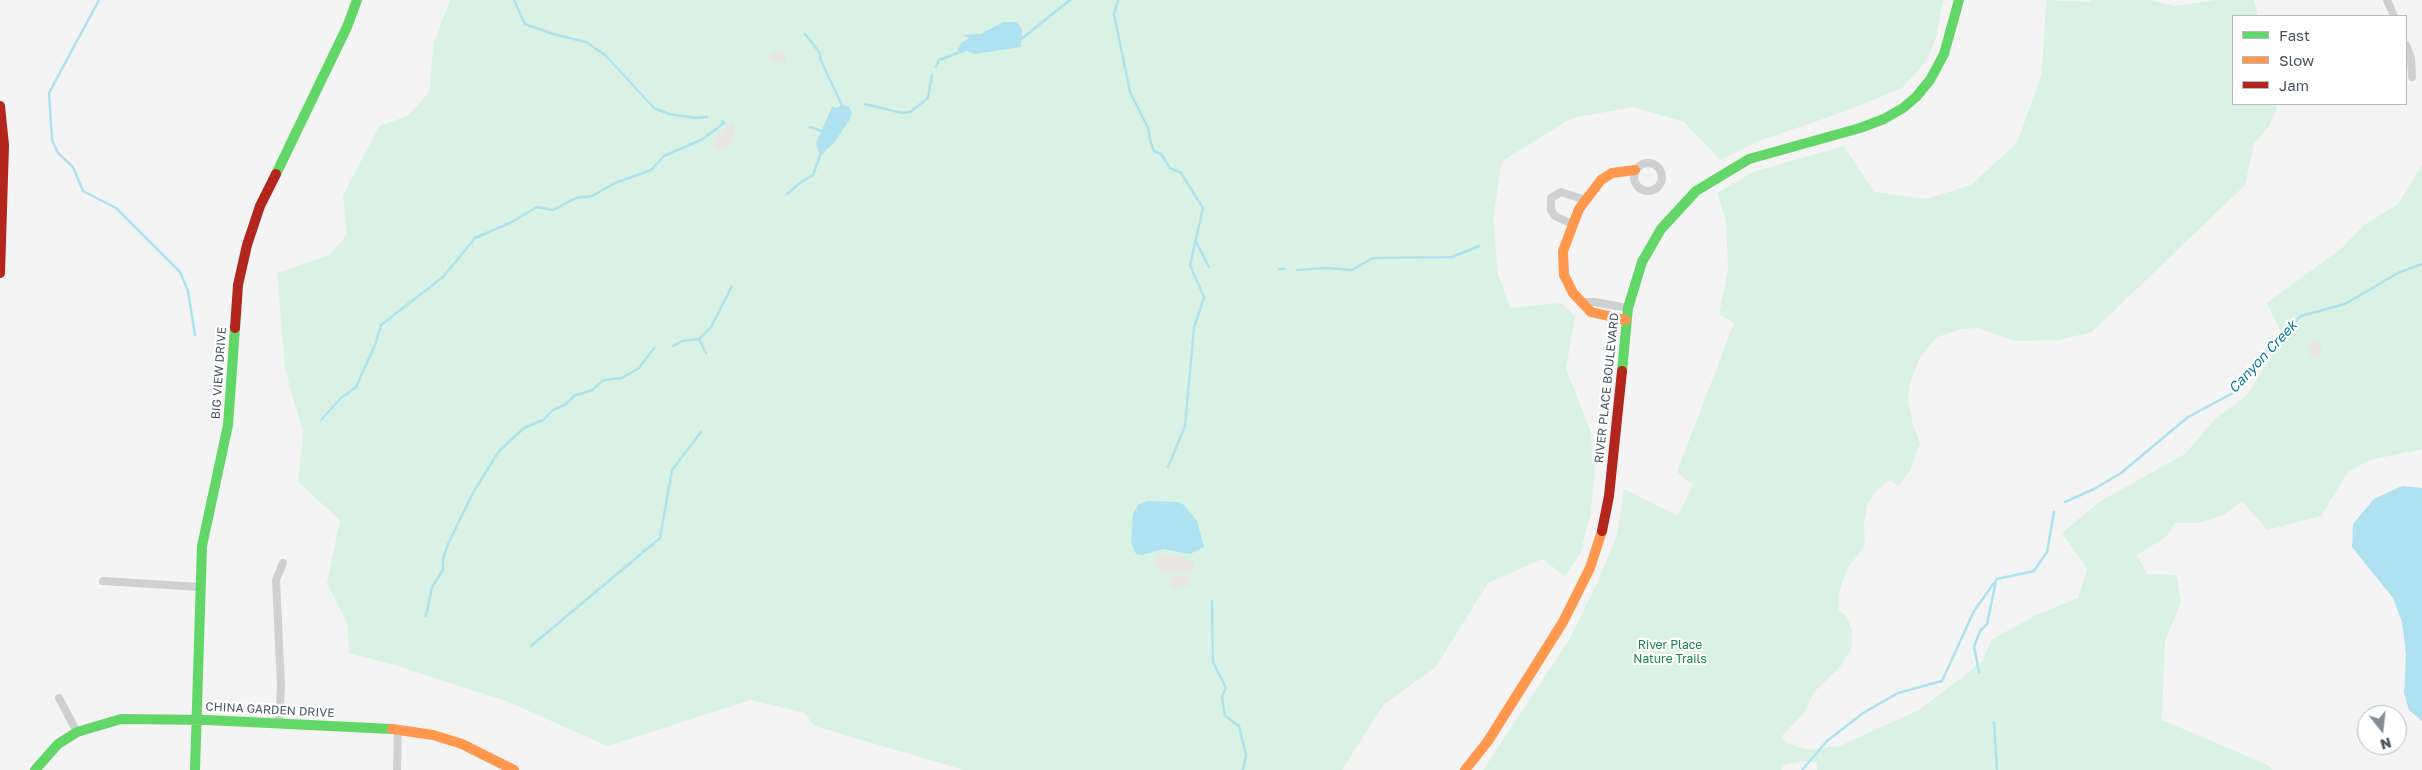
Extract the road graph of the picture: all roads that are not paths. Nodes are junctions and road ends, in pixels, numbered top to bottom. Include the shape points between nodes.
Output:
1 (357, 0) edge
2 (1959, 0) edge
3 (2386, 0) edge
4 (2394, 15) edge
5 (2407, 47) edge
6 (2412, 77) dead end
7 (0, 106) edge
8 (2, 129) edge
9 (1635, 170) dead end
10 (1585, 200) junction
11 (1572, 224) junction
12 (0, 273) edge
13 (1582, 302) junction
14 (1628, 308) junction
15 (1626, 320) junction
16 (283, 563) dead end
17 (103, 582) dead end
18 (200, 587) junction
19 (58, 698) dead end
20 (196, 720) junction
21 (279, 723) junction
22 (398, 729) junction
23 (77, 732) junction
24 (35, 770) edge
25 (195, 770) edge
26 (397, 770) edge
27 (514, 770) edge
28 (1465, 770) edge

1 - 18 street, BIG VIEW DRIVE via 260,206 246,245 238,285 228,425 205,523
2 - 14 street, RIVER PLACE BOULEVARD via 1944,54 1916,97 1884,119 1860,128 1749,159 1696,191 1660,229 1642,262
3 - 4 street
5 - 6 street
7 - 8 street
8 - 12 street
9 - 10 street via 1612,173
10 - 11 street
10 - 11 street via 1561,192 1551,198 1551,210 1555,216
11 - 13 street via 1563,251 1564,275 1573,294
13 - 14 street
13 - 15 street via 1591,312
14 - 15 street, RIVER PLACE BOULEVARD
15 - 28 street, RIVER PLACE BOULEVARD via 1609,496 1593,560 1563,622 1488,741
16 - 21 street via 276,580 281,686
17 - 18 street
18 - 20 street, BIG VIEW DRIVE
19 - 23 street
20 - 21 street, CHINA GARDEN DRIVE
20 - 23 street, CHINA GARDEN DRIVE via 121,719
20 - 25 street, BIG VIEW DRIVE
21 - 22 street, CHINA GARDEN DRIVE
22 - 26 street
22 - 27 street, CHINA GARDEN DRIVE via 462,744
23 - 24 street, CHINA GARDEN DRIVE via 58,744

